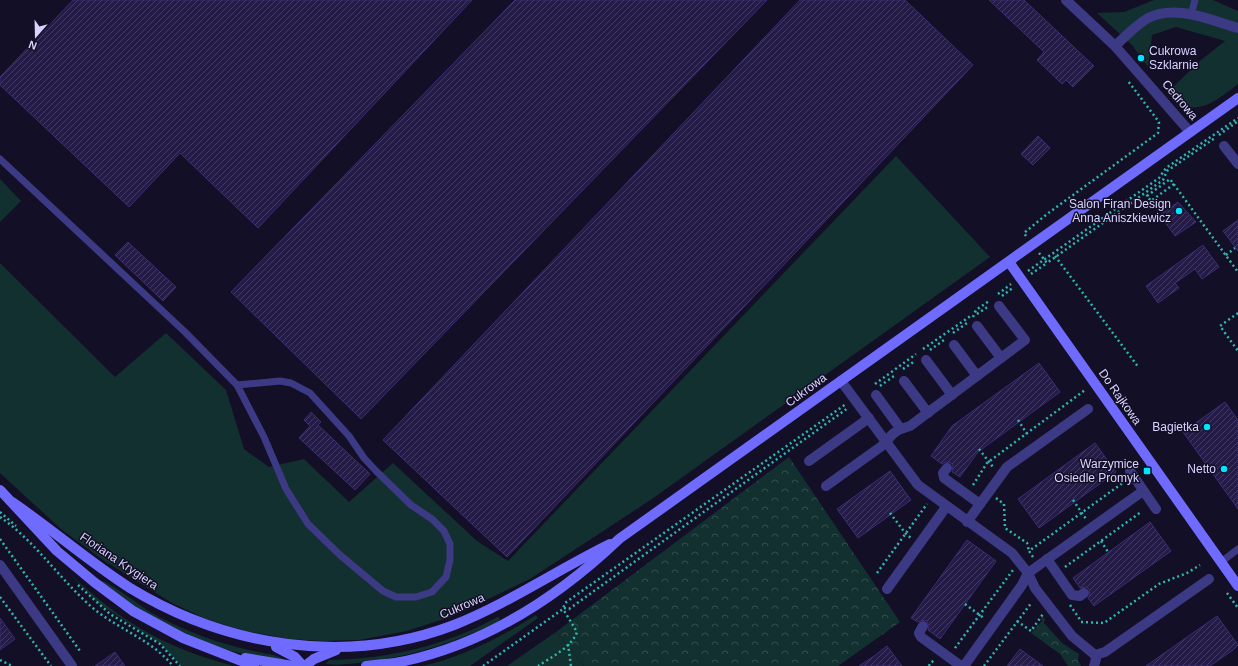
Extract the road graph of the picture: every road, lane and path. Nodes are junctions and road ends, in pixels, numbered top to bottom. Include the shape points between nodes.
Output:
1 (1066, 0) edge
2 (1195, 0) edge
3 (1191, 15) junction
4 (1238, 28) edge
5 (1115, 46) junction
6 (1127, 79) dead end
7 (1238, 98) edge
8 (1238, 118) edge
9 (1190, 132) junction
10 (1158, 133) dead end
11 (1224, 146) dead end
12 (0, 159) edge
13 (1238, 164) edge
14 (1174, 184) junction
15 (1214, 230) dead end
16 (1210, 233) junction
17 (1235, 248) dead end
18 (1226, 255) junction
19 (1055, 256) dead end
20 (1009, 262) junction
21 (1047, 263) dead end
22 (1238, 272) edge
23 (1021, 279) junction
24 (995, 304) junction
25 (1238, 313) edge
26 (974, 315) junction
27 (978, 326) dead end
28 (954, 345) dead end
29 (1237, 346) edge
30 (1238, 351) edge
31 (924, 357) junction
32 (1001, 358) junction
33 (1138, 368) dead end
34 (977, 376) junction
35 (904, 380) dead end
36 (840, 381) junction
37 (237, 384) junction
38 (874, 390) junction
39 (1085, 390) dead end
40 (952, 394) junction
41 (856, 400) junction
42 (1088, 409) dead end
43 (928, 413) junction
44 (869, 418) junction
45 (1018, 420) dead end
46 (900, 428) junction
47 (886, 443) junction
48 (979, 448) dead end
49 (809, 461) dead end
50 (989, 462) dead end
51 (947, 468) dead end
52 (1130, 471) dead end
53 (826, 486) dead end
54 (0, 490) edge
55 (1143, 490) junction
56 (988, 492) junction
57 (1073, 500) dead end
58 (12, 502) junction
59 (980, 504) junction
60 (1156, 509) dead end
61 (944, 510) junction
62 (0, 512) edge
63 (1141, 512) dead end
64 (890, 513) dead end
65 (0, 517) edge
66 (8, 519) dead end
67 (967, 522) junction
68 (1091, 527) junction
69 (906, 534) junction
70 (0, 539) edge
71 (619, 539) junction
72 (1101, 541) junction
73 (920, 544) junction
74 (1238, 549) edge
75 (1029, 551) dead end
76 (1108, 552) dead end
77 (1050, 557) junction
78 (1221, 562) junction
79 (1009, 564) dead end
80 (0, 565) edge
81 (1200, 565) dead end
82 (877, 573) dead end
83 (1028, 573) junction
84 (1210, 579) dead end
85 (1238, 586) edge
86 (887, 589) dead end
87 (1084, 593) dead end
88 (0, 597) edge
89 (1034, 599) dead end
90 (965, 604) dead end
91 (564, 609) junction
92 (1044, 613) dead end
93 (980, 615) junction
94 (1017, 621) junction
95 (993, 625) junction
96 (923, 626) dead end
97 (1070, 635) junction
98 (265, 642) junction
99 (568, 644) junction
100 (342, 647) junction
101 (216, 650) junction
102 (80, 651) dead end
103 (1095, 655) junction
104 (0, 660) edge
105 (964, 664) edge
106 (12, 666) edge
107 (51, 666) edge
108 (72, 666) edge
109 (173, 666) edge
110 (254, 666) edge
111 (293, 666) edge
112 (304, 666) edge
113 (366, 666) edge
114 (483, 666) edge
115 (538, 666) edge
116 (571, 666) edge
117 (984, 666) edge
118 (1094, 666) edge

1 - 5 street, Cedrowa
2 - 3 lane
3 - 4 street
3 - 5 street via 1165,13 1154,16 1137,26
5 - 9 street, Cedrowa
6 - 10 path via 1159,122
7 - 9 street, Cukrowa
8 - 23 path via 1166,168 1159,178
9 - 20 street, Cukrowa
11 - 13 street
12 - 37 lane
14 - 14 path via 1170,179 1147,196 1151,201
14 - 16 path
15 - 16 path
16 - 18 path
17 - 18 path
18 - 22 path
19 - 33 path
20 - 23 street, Do Rajkowa
20 - 36 street, Cukrowa
21 - 23 path
23 - 24 path
23 - 26 path via 976,310
23 - 78 street, Do Rajkowa
24 - 26 path
24 - 32 street via 1025,340
25 - 29 path via 1220,326
26 - 31 path
26 - 38 path via 969,316
27 - 32 street
28 - 34 street
29 - 30 path
31 - 38 path
31 - 40 street
32 - 34 street
34 - 40 street
35 - 43 street
36 - 41 street
36 - 71 street, Cukrowa
37 - 37 lane via 264,437 286,489 308,524 383,592 396,597 416,597 432,592 446,577 450,560 450,544 444,531 411,505 376,471 310,393 291,383 280,381
38 - 46 street
39 - 45 path via 1028,433
40 - 43 street
41 - 44 street
41 - 91 path via 569,609
41 - 91 path via 565,603
42 - 56 street via 1007,467
43 - 46 street via 910,426
44 - 47 street
44 - 49 street
46 - 47 street
47 - 53 street
47 - 61 street via 918,485
48 - 50 path
51 - 59 street via 944,478
52 - 55 street
54 - 58 street, Floriana Krygiera
55 - 60 street
55 - 68 street
56 - 59 street
56 - 75 path via 1004,504 1005,528 1026,543
57 - 68 path
58 - 98 street, Floriana Krygiera via 104,570 146,596 202,624
58 - 101 street, Floriana Krygiera via 57,551 104,591 157,625
59 - 67 street
61 - 67 street
61 - 69 path via 928,502
61 - 73 street
62 - 66 path
63 - 72 path
64 - 69 path
65 - 109 path via 27,540 94,608 151,644
67 - 83 street via 1012,553
68 - 77 street
69 - 73 path
69 - 82 path
70 - 102 path
71 - 100 street, Cukrowa via 518,596 453,625 402,640
71 - 113 street, Cukrowa via 590,567 492,631 421,657
72 - 76 path
72 - 77 path via 1063,568
73 - 86 street
74 - 78 lane
77 - 83 street
77 - 87 street via 1072,595 1080,596
78 - 85 street, Do Rajkowa
79 - 93 path via 1013,569
80 - 108 street
81 - 97 path via 1159,584 1104,623 1081,621
83 - 95 street
83 - 97 street via 1035,588
84 - 103 street via 1105,652
88 - 107 path
89 - 94 path
90 - 93 path
91 - 99 path via 577,632
91 - 114 path
92 - 94 path via 1031,631
93 - 95 path
93 - 105 path via 954,649
94 - 117 path
95 - 105 street
96 - 105 street via 919,633 921,637
97 - 103 street
98 - 100 street, Floriana Krygiera
98 - 112 street, Floriana Krygiera via 287,652
99 - 115 path
99 - 116 path
100 - 112 street, Cukrowa
101 - 110 street, Floriana Krygiera
101 - 111 street, Floriana Krygiera
103 - 118 street
104 - 106 path

